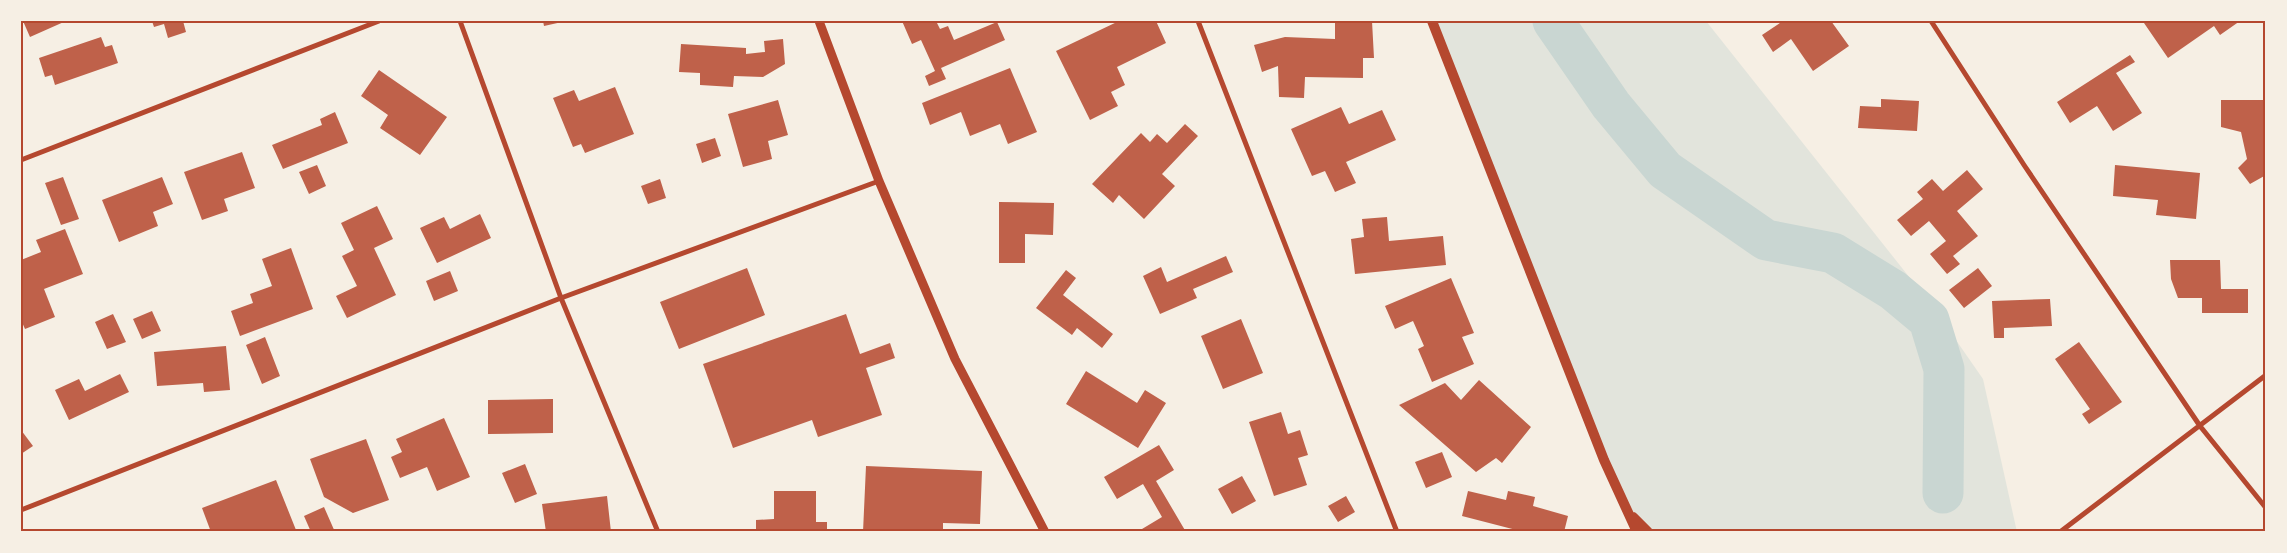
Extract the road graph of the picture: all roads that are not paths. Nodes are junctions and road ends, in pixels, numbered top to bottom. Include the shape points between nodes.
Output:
1 (379, 21) edge
2 (460, 21) edge
3 (819, 21) edge
4 (1198, 21) edge
5 (1432, 21) edge
6 (1931, 21) edge
7 (21, 160) edge
8 (879, 181) junction
9 (561, 298) junction
10 (2266, 375) edge
11 (2200, 426) junction
12 (2266, 508) edge
13 (21, 510) edge
14 (1628, 513) junction
15 (658, 532) edge
16 (1045, 532) edge
17 (1397, 532) edge
18 (1637, 532) edge
19 (1648, 532) edge
20 (2060, 532) edge

1 - 7 street
2 - 9 street
3 - 8 street
4 - 17 street
5 - 14 main road via 1604,460
6 - 11 street
8 - 9 street
8 - 16 street via 955,359
9 - 13 street
9 - 15 street
10 - 11 street
11 - 12 street
11 - 20 street
14 - 18 main road
14 - 19 main road

